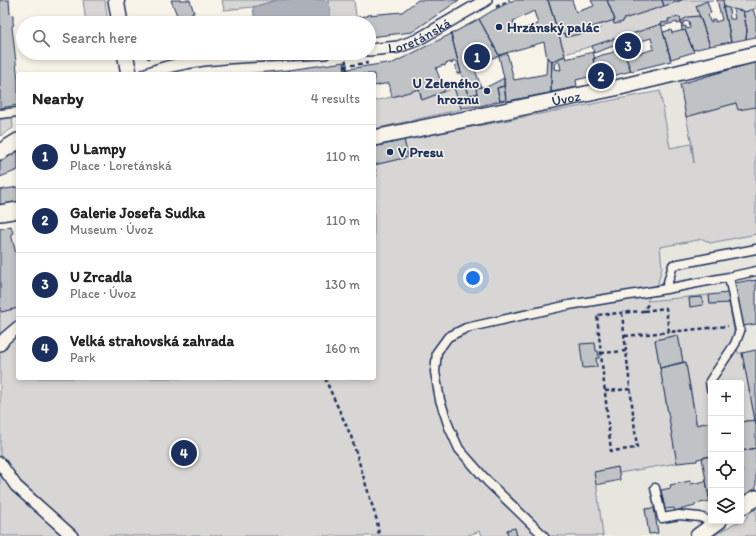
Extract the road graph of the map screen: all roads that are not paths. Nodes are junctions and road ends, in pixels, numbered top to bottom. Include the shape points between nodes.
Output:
1 (116, 0) edge
2 (486, 0) edge
3 (119, 16) edge
4 (376, 49) edge
5 (756, 54) edge
6 (126, 60) edge
7 (202, 60) edge
8 (129, 72) edge
9 (152, 72) edge
10 (16, 112) edge
11 (0, 114) edge
12 (376, 138) edge
13 (16, 142) edge
14 (0, 152) edge
15 (16, 210) edge
16 (0, 212) edge
17 (756, 249) edge
18 (756, 271) edge
19 (729, 278) junction
20 (666, 289) junction
21 (16, 329) edge
22 (0, 345) edge
23 (711, 380) edge
24 (0, 463) edge
25 (655, 488) dead end
26 (756, 498) edge
27 (744, 505) edge
28 (708, 520) edge
29 (715, 524) edge
30 (72, 536) edge
31 (544, 536) edge
32 (698, 536) edge

1 - 3 street
2 - 4 street, Loretánská via 417,40 398,47
5 - 12 street, Úvoz via 620,87
6 - 8 street
7 - 9 street
10 - 11 lane
13 - 14 street
15 - 16 street
17 - 20 lane via 673,264
18 - 19 lane
19 - 20 lane
19 - 23 lane via 740,331 735,344
20 - 31 lane via 569,305 466,328 448,337 437,352 435,372 440,400 459,449 488,482
21 - 22 street
24 - 30 street via 16,486
25 - 28 lane via 662,518 679,515
26 - 27 street
29 - 32 street

